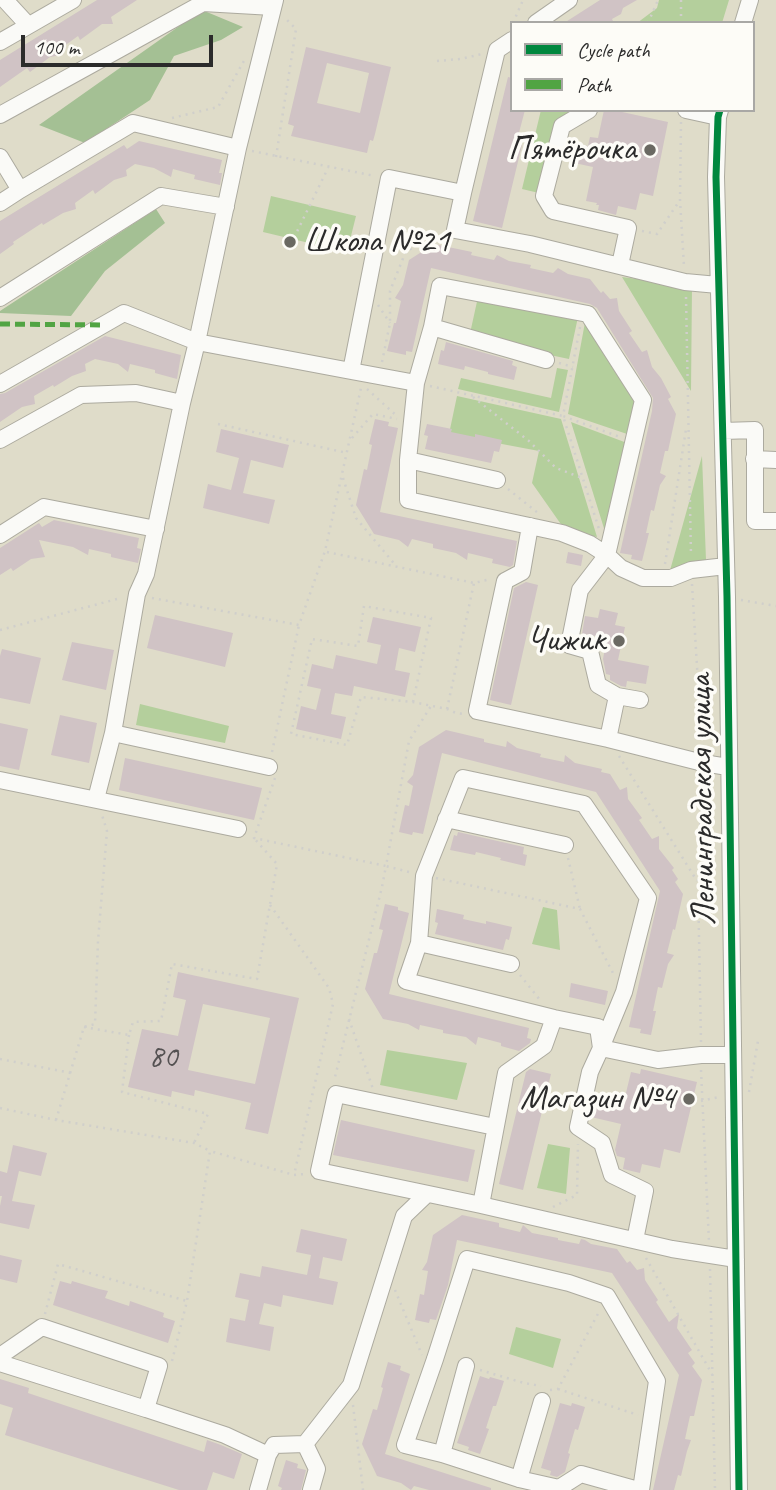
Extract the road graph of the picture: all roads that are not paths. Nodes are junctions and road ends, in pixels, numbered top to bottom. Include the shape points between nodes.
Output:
1 (5, 0) edge
2 (73, 0) edge
3 (569, 0) edge
4 (750, 0) edge
5 (274, 4) edge
6 (539, 21) edge
7 (744, 21) edge
8 (28, 25) junction
9 (510, 41) edge
10 (0, 42) edge
11 (586, 112) edge
12 (719, 114) edge
13 (0, 115) edge
14 (684, 117) edge
15 (238, 148) junction
16 (0, 158) edge
17 (20, 190) junction
18 (463, 192) junction
19 (0, 203) edge
20 (226, 207) junction
21 (620, 265) junction
22 (718, 285) junction
23 (0, 298) edge
24 (432, 327) junction
25 (198, 342) junction
26 (545, 359) dead end
27 (351, 371) junction
28 (416, 383) junction
29 (0, 384) edge
30 (182, 403) junction
31 (723, 431) junction
32 (0, 440) edge
33 (754, 459) junction
34 (408, 460) junction
35 (776, 460) edge
36 (497, 480) road end
37 (776, 521) edge
38 (537, 522) junction
39 (156, 529) junction
40 (0, 535) edge
41 (607, 555) junction
42 (726, 566) junction
43 (617, 696) junction
44 (640, 700) dead end
45 (113, 733) junction
46 (608, 739) junction
47 (270, 766) road end
48 (729, 767) junction
49 (0, 780) edge
50 (96, 799) junction
51 (446, 819) junction
52 (238, 829) dead end
53 (565, 845) road end
54 (419, 943) junction
55 (511, 964) road end
56 (554, 1018) junction
57 (601, 1048) junction
58 (732, 1055) junction
59 (495, 1127) junction
60 (426, 1194) junction
61 (481, 1205) junction
62 (635, 1240) junction
63 (736, 1259) junction
64 (0, 1356) edge
65 (0, 1363) edge
66 (466, 1366) road end
67 (546, 1394) road end
68 (146, 1409) junction
69 (305, 1444) junction
70 (442, 1454) junction
71 (268, 1455) junction
72 (519, 1479) junction
73 (559, 1489) edge
74 (258, 1490) edge
75 (311, 1490) edge
76 (640, 1490) edge
77 (738, 1490) edge

1 - 8 street
2 - 8 street
3 - 6 street
4 - 7 street
5 - 13 street via 203,3
5 - 15 street
8 - 10 street
9 - 18 street via 497,50
11 - 21 street via 562,126 544,196 553,211 628,229
12 - 14 street
12 - 22 street, Ленинградская улица
15 - 17 street via 133,123
15 - 20 street
16 - 17 street
17 - 19 street
18 - 21 street via 455,230
18 - 27 street via 389,178
20 - 23 street via 161,196
20 - 25 street
21 - 22 street via 685,282
22 - 31 street, Ленинградская улица
24 - 26 street
24 - 28 street
24 - 41 street via 440,286 588,314 643,400
25 - 27 street
25 - 29 street via 124,313
25 - 30 street
27 - 28 street
28 - 34 street
30 - 32 street via 136,393 81,395
30 - 39 street
31 - 33 street via 755,430
31 - 42 street, Ленинградская улица
33 - 35 street
33 - 37 street via 755,521
34 - 36 street
34 - 38 street via 408,500
38 - 41 street
38 - 46 street via 522,572 505,581 477,711
39 - 40 street via 44,507
39 - 45 street via 137,594
41 - 42 street via 643,578 671,578 691,570
41 - 43 street via 580,590 569,645 590,651 598,685
42 - 48 street, Ленинградская улица
43 - 44 street
43 - 46 street
45 - 47 street
45 - 50 street
46 - 48 street
48 - 58 street, Ленинградская улица
49 - 50 street
50 - 52 street
51 - 53 street
51 - 54 street via 424,876
51 - 57 street via 463,778 584,804 648,898 624,992
54 - 55 street
54 - 56 street via 406,981
56 - 57 street via 598,1027
56 - 59 street via 544,1046 506,1073
57 - 58 street via 658,1060
57 - 62 street via 590,1072 578,1127 602,1143 612,1175 645,1191
58 - 63 street, Ленинградская улица
59 - 60 street via 336,1094 319,1171
59 - 61 street
60 - 61 street
60 - 69 street via 404,1216 351,1385
61 - 62 street
62 - 63 street
63 - 77 street, Ленинградская улица
64 - 68 street via 42,1327 159,1366
65 - 68 street
66 - 70 street
67 - 72 street
68 - 71 street via 225,1435
69 - 71 street via 274,1445
69 - 75 street via 317,1469
70 - 72 street
70 - 76 street via 405,1445 467,1259 607,1296 657,1381
71 - 74 street
72 - 73 street
73 - 76 street via 580,1474

